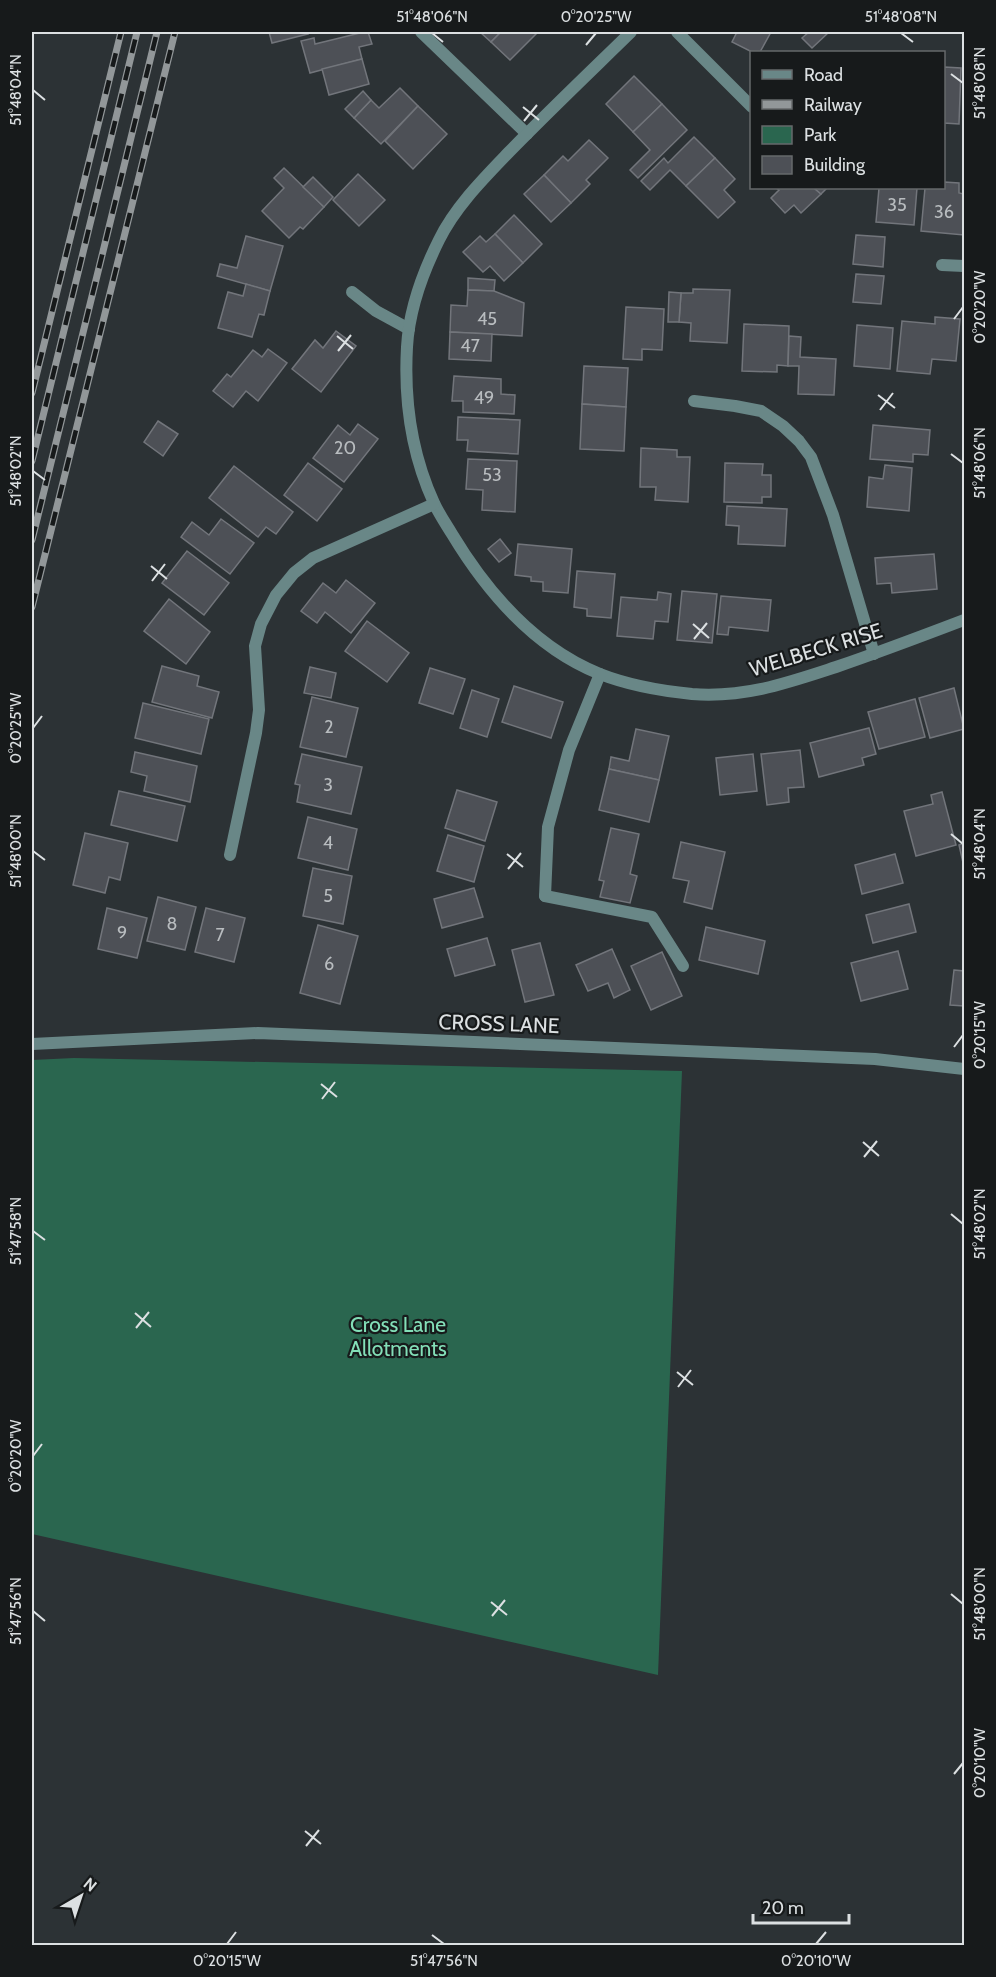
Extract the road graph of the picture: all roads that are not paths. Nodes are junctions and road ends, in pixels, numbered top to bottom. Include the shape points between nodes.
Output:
1 (421, 32) edge
2 (631, 32) edge
3 (677, 32) edge
4 (750, 106) edge
5 (527, 134) junction
6 (942, 265) dead end
7 (964, 266) edge
8 (352, 292) dead end
9 (410, 329) junction
10 (694, 401) dead end
11 (434, 504) junction
12 (964, 620) edge
13 (874, 654) junction
14 (600, 674) junction
15 (230, 855) dead end
16 (683, 966) dead end
17 (32, 1044) edge
18 (964, 1069) edge

1 - 5 street
2 - 5 street, WELBECK RISE
3 - 4 street
5 - 9 street, WELBECK RISE via 488,175 440,238 425,273
6 - 7 street
8 - 9 street via 376,311
9 - 11 street, WELBECK RISE via 409,417
10 - 13 street via 761,411 783,426 811,457 833,515
11 - 14 street, WELBECK RISE via 468,561 522,624 558,651
11 - 15 street via 313,558 276,595 255,646 259,710
12 - 13 street, WELBECK RISE
13 - 14 street, WELBECK RISE via 774,688 740,694 655,689
14 - 16 street via 569,750 548,827 546,896 652,917
17 - 18 street, CROSS LANE via 258,1033 875,1059

